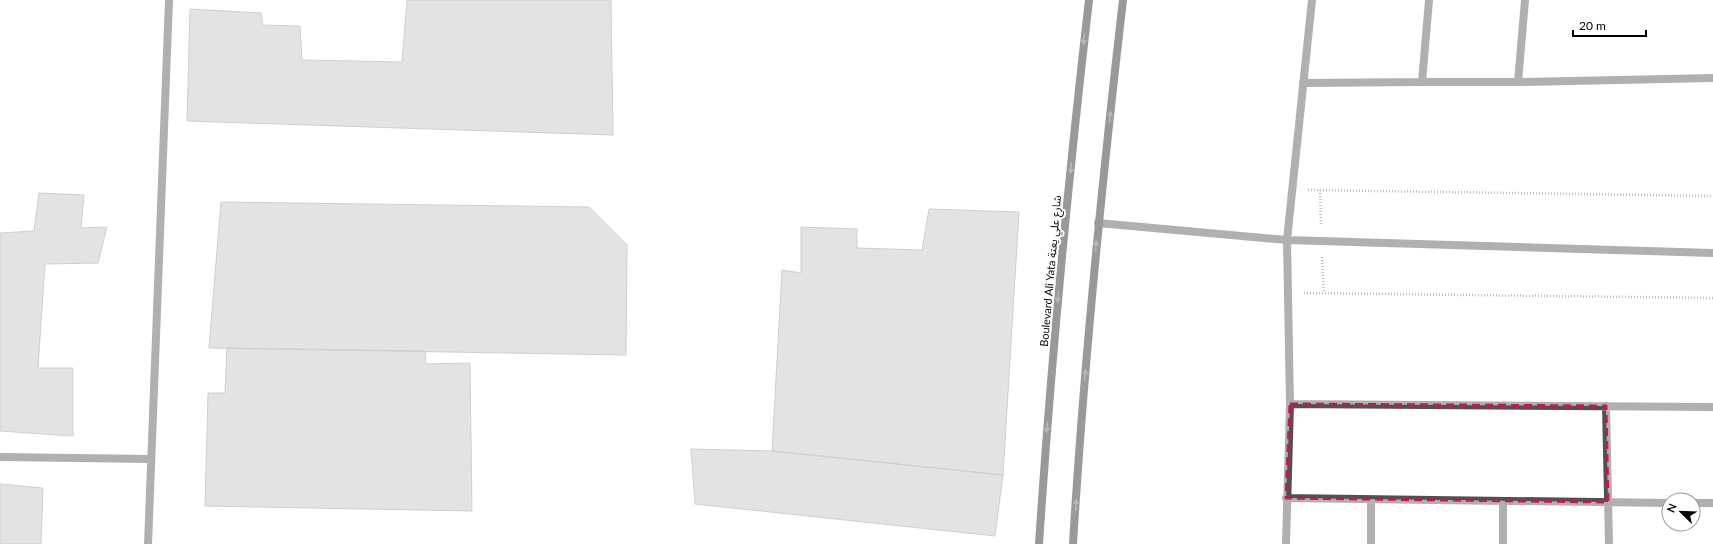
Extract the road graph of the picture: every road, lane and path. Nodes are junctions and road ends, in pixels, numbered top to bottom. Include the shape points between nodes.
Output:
1 (169, 0) edge
2 (1089, 0) edge
3 (1123, 0) edge
4 (1312, 0) edge
5 (1429, 0) edge
6 (1525, 0) edge
7 (1713, 78) edge
8 (1422, 82) junction
9 (1518, 82) junction
10 (1303, 83) junction
11 (1292, 190) junction
12 (1713, 196) edge
13 (1098, 223) junction
14 (1287, 240) junction
15 (1713, 252) edge
16 (1288, 293) junction
17 (1713, 298) edge
18 (1290, 404) junction
19 (1606, 406) junction
20 (1713, 407) edge
21 (0, 457) edge
22 (151, 459) junction
23 (1286, 498) junction
24 (1372, 500) junction
25 (1503, 501) junction
26 (1608, 502) junction
27 (1661, 503) edge
28 (1701, 503) edge
29 (1713, 503) edge
30 (1713, 512) edge
31 (148, 544) edge
32 (1039, 544) edge
33 (1073, 544) edge
34 (1286, 544) edge
35 (1371, 544) edge
36 (1504, 544) edge
37 (1609, 544) edge

1 - 22 street
2 -> 32 street, Boulevard Ali Yata شارع علي يعتة via 1052,362
13 -> 3 street
4 - 10 street
5 - 8 street
6 - 9 street
7 - 9 street
8 - 9 street
8 - 10 street
10 - 11 street
11 - 12 path
11 - 14 street
13 - 14 street
33 -> 13 street
14 - 15 street
14 - 16 street
16 - 17 path
16 - 18 street
18 - 19 street
18 - 23 street
19 - 20 street
19 - 26 street
21 - 22 street
22 - 31 street
23 - 24 street
23 - 34 street
24 - 25 street
24 - 35 street
25 - 26 street
25 - 36 street
26 - 27 street
26 - 37 street
28 - 29 street
29 - 30 street

